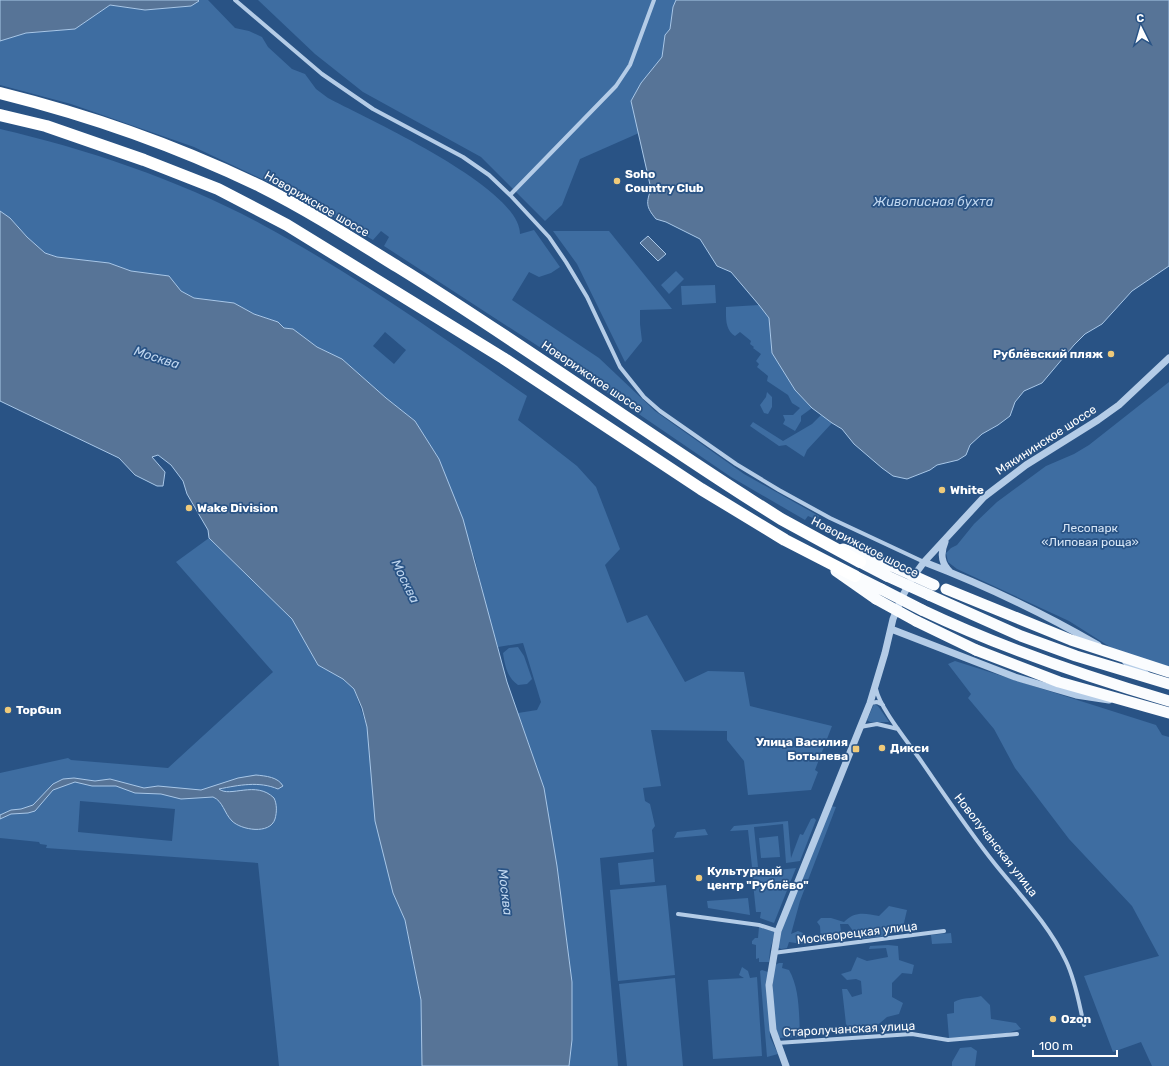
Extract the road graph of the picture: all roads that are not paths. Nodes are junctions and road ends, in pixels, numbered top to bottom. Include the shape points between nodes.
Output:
1 (235, 0) edge
2 (654, 0) edge
3 (0, 93) edge
4 (0, 115) edge
5 (510, 195) junction
6 (1169, 358) edge
7 (947, 536) junction
8 (821, 541) junction
9 (814, 556) junction
10 (860, 562) joint
11 (924, 562) junction
12 (890, 571) junction
13 (951, 572) junction
14 (855, 576) joint
15 (878, 594) junction
16 (891, 629) junction
17 (1169, 672) edge
18 (1164, 682) edge
19 (876, 684) junction
20 (1169, 701) edge
21 (870, 703) junction
22 (1169, 705) edge
23 (883, 706) junction
24 (1169, 713) edge
25 (860, 727) junction
26 (899, 729) junction
27 (678, 914) dead end
28 (778, 931) junction
29 (944, 932) dead end
30 (773, 953) junction
31 (1084, 1025) dead end
32 (1017, 1034) dead end
33 (777, 1043) junction
34 (786, 1066) edge

1 - 5 street via 322,74 373,109 463,157 489,175
2 - 5 street via 630,65 616,86
3 - 8 highway, Новорижское шоссе via 151,140 226,171 298,206 501,332 713,476
4 - 9 highway via 59,130 144,160 218,189 281,221 503,358 701,489
5 - 11 street via 549,237 566,262 587,297 620,367 649,402 677,424 779,490 830,518
6 - 7 street, Мякининское шоссе via 1142,385 1098,420 1004,480
7 - 11 street, Мякининское шоссе
7 - 13 street via 942,548 942,559
8 - 10 highway, Новорижское шоссе
8 - 12 highway
9 - 14 highway
9 - 15 highway
10 - 12 highway, Новорижское шоссе
11 - 13 street
11 - 16 street, Мякининское шоссе via 902,597
12 - 17 highway, bridge via 934,585 1071,640
12 - 18 highway, Новорижское шоссе, bridge via 929,595 1021,636
13 - 18 street via 1060,623
14 - 15 highway
15 - 20 highway, bridge via 922,610 1013,650 1085,676
15 - 24 highway, bridge via 916,621 976,650 1059,682
16 - 19 street, Мякининское шоссе
16 - 22 street via 1015,677 1076,695
19 - 21 street, Мякининское шоссе
19 - 23 street, Новолучанская улица
21 - 23 street via 877,702
21 - 25 street, Мякининское шоссе
23 - 26 street, Новолучанская улица
25 - 26 street via 877,724
25 - 28 street, Мякининское шоссе
26 - 31 street, Новолучанская улица via 995,863 1033,909 1066,960
27 - 28 street via 759,925
28 - 30 street, Мякининское шоссе
29 - 30 street, Москворецкая улица
30 - 33 street, Мякининское шоссе via 769,985 773,1030
32 - 33 street, Старолучанская улица via 948,1040 912,1034
33 - 34 street, Мякининское шоссе

